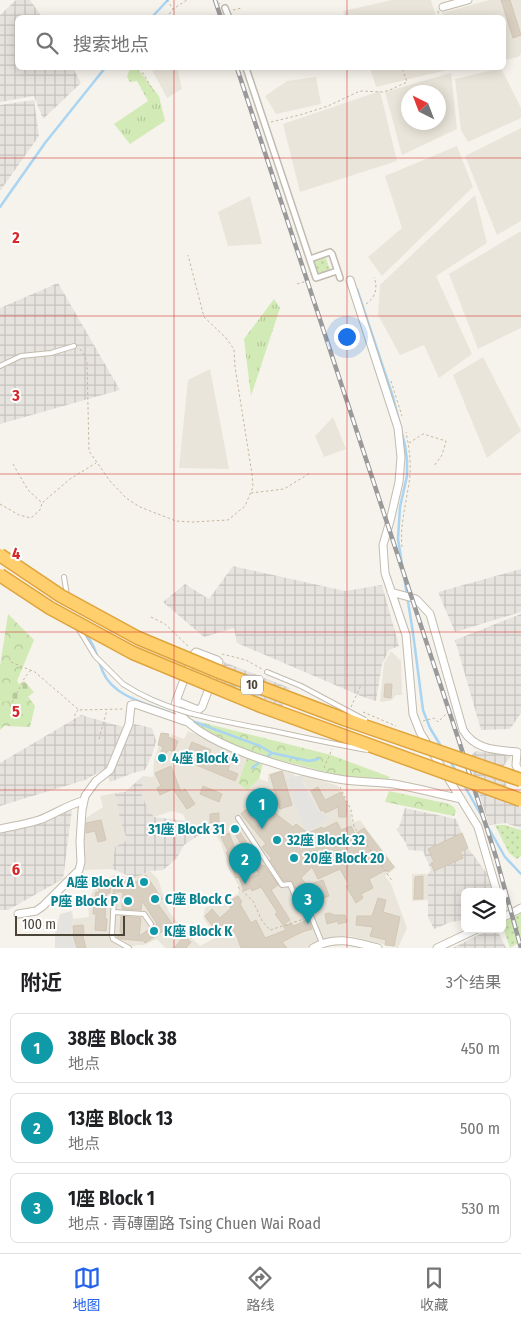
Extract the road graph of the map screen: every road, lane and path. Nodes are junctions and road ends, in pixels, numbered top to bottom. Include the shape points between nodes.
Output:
1 (166, 0) edge
2 (187, 0) edge
3 (468, 0) edge
4 (225, 8) joint
5 (242, 8) dead end
6 (443, 8) dead end
7 (173, 9) junction
8 (168, 15) edge
9 (228, 15) edge
10 (141, 70) edge
11 (247, 70) edge
12 (403, 70) edge
13 (154, 92) dead end
14 (266, 124) junction
15 (188, 255) dead end
16 (310, 259) junction
17 (337, 271) junction
18 (374, 277) dead end
19 (316, 278) junction
20 (340, 278) dead end
21 (350, 280) dead end
22 (297, 284) dead end
23 (366, 304) dead end
24 (74, 346) joint
25 (0, 366) edge
26 (408, 443) dead end
27 (409, 449) dead end
28 (96, 463) junction
29 (13, 464) dead end
30 (434, 466) dead end
31 (310, 473) dead end
32 (250, 494) junction
33 (42, 502) junction
34 (0, 504) edge
35 (402, 547) dead end
36 (0, 555) edge
37 (0, 575) edge
38 (64, 577) dead end
39 (391, 592) junction
40 (70, 608) dead end
41 (72, 613) dead end
42 (151, 617) dead end
43 (194, 653) junction
44 (11, 662) dead end
45 (31, 669) junction
46 (267, 672) dead end
47 (176, 701) junction
48 (456, 704) junction
49 (10, 707) dead end
50 (107, 709) junction
51 (130, 709) junction
52 (78, 710) junction
53 (421, 721) dead end
54 (190, 723) junction
55 (74, 726) dead end
56 (398, 738) junction
57 (99, 739) dead end
58 (394, 754) junction
59 (521, 776) edge
60 (521, 780) edge
61 (339, 785) dead end
62 (461, 800) junction
63 (521, 800) edge
64 (84, 801) junction
65 (238, 818) dead end
66 (0, 829) edge
67 (393, 882) dead end
68 (238, 887) dead end
69 (496, 888) edge
70 (114, 896) dead end
71 (521, 908) edge
72 (113, 912) junction
73 (18, 914) dead end
74 (311, 916) junction
75 (506, 916) edge
76 (151, 924) dead end
77 (469, 933) edge
78 (322, 943) junction
79 (129, 948) edge
80 (313, 948) edge
81 (378, 948) edge
82 (437, 948) edge

1 - 7 path
2 - 7 path
3 - 6 street
4 - 5 path
4 - 9 street
7 - 8 path
10 - 13 path
11 - 14 street
12 - 14 path via 406,83 392,90 360,91 328,106
14 - 16 street
15 - 32 path via 204,317 234,349 252,474
16 - 17 street via 330,252
16 - 19 street
17 - 19 street
17 - 20 street
18 - 23 path via 376,293
19 - 22 path
21 - 39 street via 398,428 399,482 383,544 384,573
24 - 25 lane via 51,353 21,356
24 - 28 path via 86,356 88,441
26 - 30 path via 423,434 446,441
27 - 35 path via 410,472 402,517
28 - 32 path via 126,498 176,521 228,520 245,506
28 - 33 path
29 - 33 path via 28,490
31 - 32 path via 284,489
33 - 34 path via 40,510 31,518
36 - 56 highway, 10, bridge via 61,596 138,638
37 - 58 highway, 10, bridge via 50,608 133,653 218,689
38 - 40 lane
39 - 48 street via 416,599 430,614
39 - 62 street via 406,635 413,714 420,732
41 - 58 lane, bridge via 89,648 108,671 123,684 156,702 201,716 328,744
42 - 43 path via 165,624
43 - 47 street
43 - 47 street via 219,662 202,708 198,710
44 - 45 path
45 - 49 path
45 - 52 path
46 - 56 lane, bridge via 301,686
47 - 54 street via 176,707
48 - 53 path via 438,722 434,718
48 - 59 street via 468,739 489,749 517,752 516,765
50 - 51 path
50 - 52 path
50 - 57 path
51 - 54 street via 135,704
51 - 64 street via 129,724 110,770 89,789
52 - 55 path
54 - 62 street via 204,734 278,763 328,777 393,784
56 - 60 highway, 10, bridge
58 - 63 highway, 10, bridge
61 - 67 path via 354,827
62 - 69 street via 478,828
64 - 66 street via 36,821
64 - 73 street via 79,870 43,906 36,911
65 - 74 lane via 282,885 290,884 297,901
68 - 74 path via 252,901 262,922 270,930
70 - 72 lane
71 - 75 street
72 - 76 lane via 144,914
72 - 79 lane via 113,938
74 - 78 lane
77 - 82 street
78 - 80 street
78 - 81 street via 344,940

